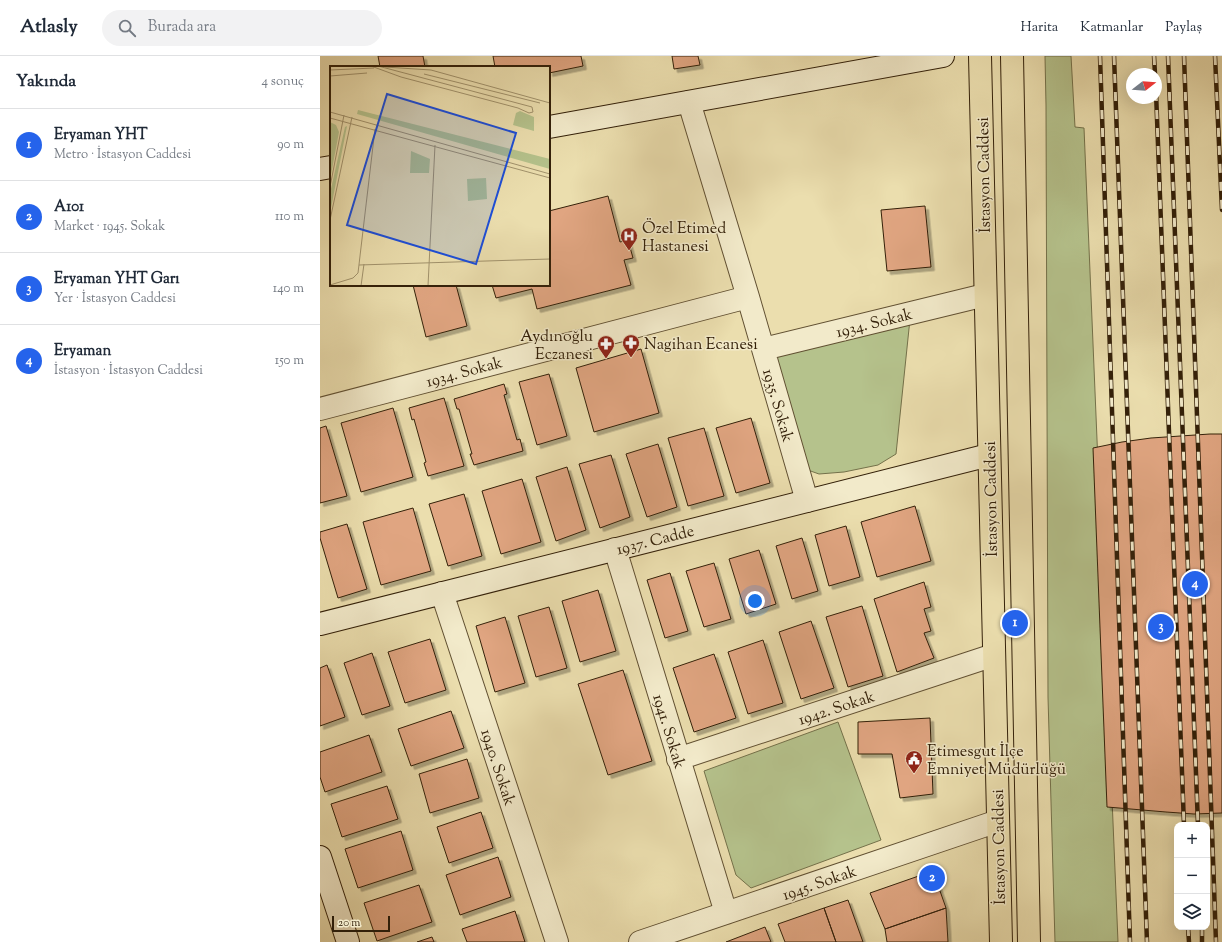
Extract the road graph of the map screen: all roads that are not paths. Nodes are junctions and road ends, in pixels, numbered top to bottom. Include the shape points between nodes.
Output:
1 (943, 56) edge
2 (980, 56) edge
3 (1012, 56) edge
4 (689, 102) junction
5 (550, 127) edge
6 (330, 167) edge
7 (320, 169) edge
8 (985, 295) junction
9 (748, 297) junction
10 (763, 349) junction
11 (320, 409) edge
12 (989, 455) junction
13 (807, 501) junction
14 (615, 549) junction
15 (442, 593) junction
16 (320, 624) edge
17 (994, 655) junction
18 (678, 759) junction
19 (998, 821) junction
20 (320, 858) edge
21 (726, 913) junction
22 (348, 942) edge
23 (557, 942) edge
24 (640, 942) edge
25 (1001, 942) edge
26 (1029, 942) edge

1 - 4 street
2 - 8 main road, İstasyon Caddesi
3 - 26 main road, İstasyon Caddesi
4 - 5 street
4 - 9 street, 1935. Sokak
6 - 7 street
8 - 10 street, 1934. Sokak
8 - 12 main road, İstasyon Caddesi
9 - 10 street, 1935. Sokak
9 - 11 street, 1934. Sokak
10 - 13 street, 1935. Sokak
12 - 13 street, 1937. Cadde
12 - 17 main road, İstasyon Caddesi
13 - 14 street, 1937. Cadde
14 - 15 street, 1937. Cadde
14 - 18 street, 1941. Sokak
15 - 16 street, 1937. Cadde
15 - 23 street, 1940. Sokak
17 - 18 street, 1942. Sokak
17 - 19 main road, İstasyon Caddesi
18 - 21 street, 1941. Sokak
19 - 21 street, 1945. Sokak
19 - 25 main road, İstasyon Caddesi
20 - 22 street
21 - 24 street, 1945. Sokak

